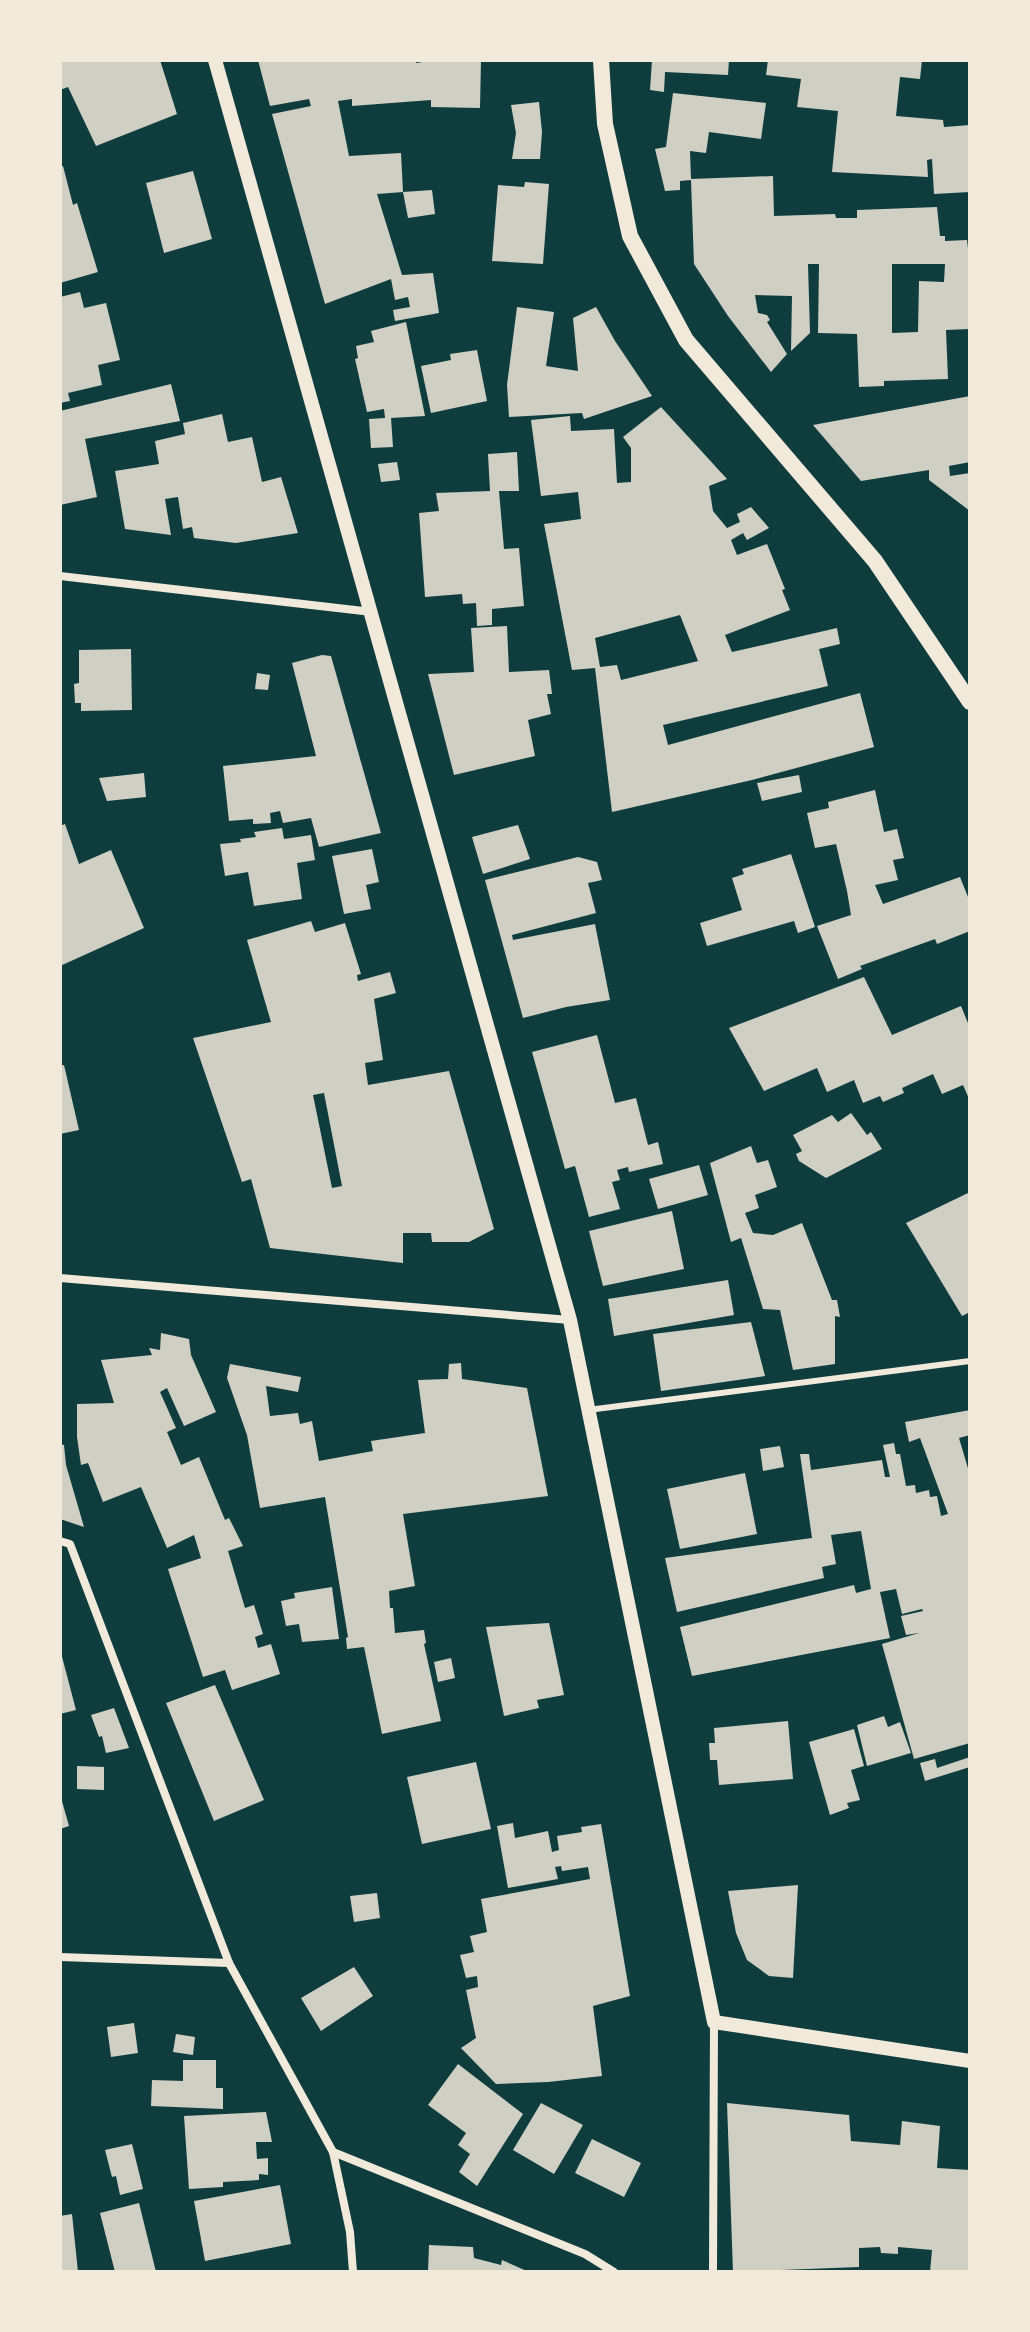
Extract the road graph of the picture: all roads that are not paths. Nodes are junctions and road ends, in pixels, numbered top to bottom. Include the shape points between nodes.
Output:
1 (215, 60) edge
2 (601, 60) edge
3 (60, 576) edge
4 (372, 612) junction
5 (970, 702) edge
6 (60, 1278) edge
7 (570, 1320) junction
8 (970, 1361) edge
9 (588, 1410) junction
10 (60, 1541) edge
11 (60, 1957) edge
12 (229, 1963) junction
13 (714, 2022) junction
14 (970, 2061) edge
15 (333, 2152) junction
16 (353, 2272) edge
17 (614, 2272) edge
18 (713, 2272) edge

1 - 4 street
2 - 5 main road via 605,124 630,236 686,340 875,561
3 - 4 street
4 - 7 street
6 - 7 street
7 - 9 street
8 - 9 lane
9 - 13 street
10 - 12 street via 70,1544
11 - 12 street
12 - 15 street
13 - 14 street
13 - 18 street
15 - 16 street
15 - 17 street via 585,2254

